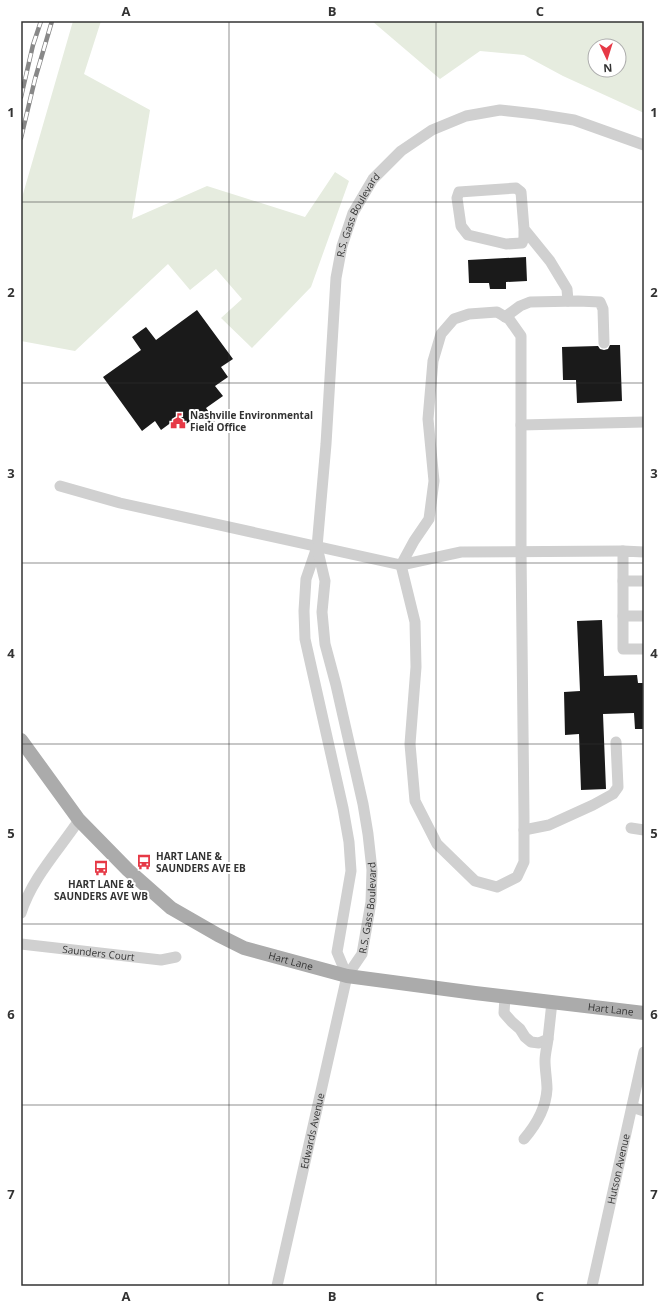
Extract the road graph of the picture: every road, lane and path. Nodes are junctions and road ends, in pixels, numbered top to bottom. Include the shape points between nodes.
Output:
1 (644, 145) edge
2 (524, 229) junction
3 (568, 301) junction
4 (505, 317) junction
5 (604, 343) dead end
6 (644, 422) edge
7 (521, 425) junction
8 (60, 486) dead end
9 (317, 547) junction
10 (521, 551) junction
11 (623, 551) junction
12 (644, 552) edge
13 (401, 565) junction
14 (623, 581) junction
15 (644, 581) edge
16 (623, 616) junction
17 (644, 616) edge
18 (644, 649) edge
19 (21, 740) edge
20 (616, 742) dead end
21 (80, 820) junction
22 (631, 828) dead end
23 (524, 830) junction
24 (644, 830) edge
25 (21, 913) edge
26 (21, 944) edge
27 (176, 957) dead end
28 (347, 976) junction
29 (505, 997) junction
30 (552, 1002) junction
31 (644, 1013) edge
32 (548, 1039) junction
33 (644, 1052) edge
34 (632, 1107) junction
35 (644, 1111) edge
36 (524, 1139) dead end
37 (277, 1286) edge
38 (592, 1286) edge

1 - 9 street, R.S. Gass Boulevard via 574,120 500,110 466,116 432,130 401,151 373,179 353,213 342,246 336,278
2 - 2 street via 521,192 516,188 460,192 457,198 461,226 468,235 506,244 522,242
2 - 3 street via 550,261 567,289
3 - 4 street via 530,302
3 - 5 street via 600,302 603,309
4 - 7 street via 521,336
4 - 13 street via 497,312 469,314 454,319 441,334 433,361 428,419 434,481 429,519
6 - 7 street
7 - 10 street
8 - 9 street via 120,503
9 - 13 street
9 - 28 street, R.S. Gass Boulevard via 306,579 305,639 349,842 351,871 337,952
9 - 28 street, R.S. Gass Boulevard via 326,581 322,612 324,644 363,804 372,870 371,902 362,954
10 - 11 street
10 - 13 street via 461,552
10 - 23 street
11 - 12 street
11 - 14 street
13 - 23 street via 415,622 416,667 410,744 415,801 437,844 475,881 497,887 517,877 524,862
14 - 15 street
14 - 16 street
16 - 17 street
16 - 18 street via 623,649
19 - 21 main road, Hart Lane
20 - 23 street via 618,788 613,794 549,825
21 - 25 street via 45,866
21 - 28 main road, Hart Lane via 128,870 171,908 244,948
22 - 24 street
26 - 27 street, Saunders Court via 161,960
28 - 29 main road, Hart Lane
28 - 37 street, Edwards Avenue
29 - 30 main road, Hart Lane
29 - 32 street via 504,1013 520,1028 525,1037 531,1042 539,1043
30 - 31 main road, Hart Lane
30 - 32 street
32 - 36 street via 545,1061 546,1098 534,1129
33 - 34 street, Hutson Avenue
34 - 35 street
34 - 38 street, Hutson Avenue

